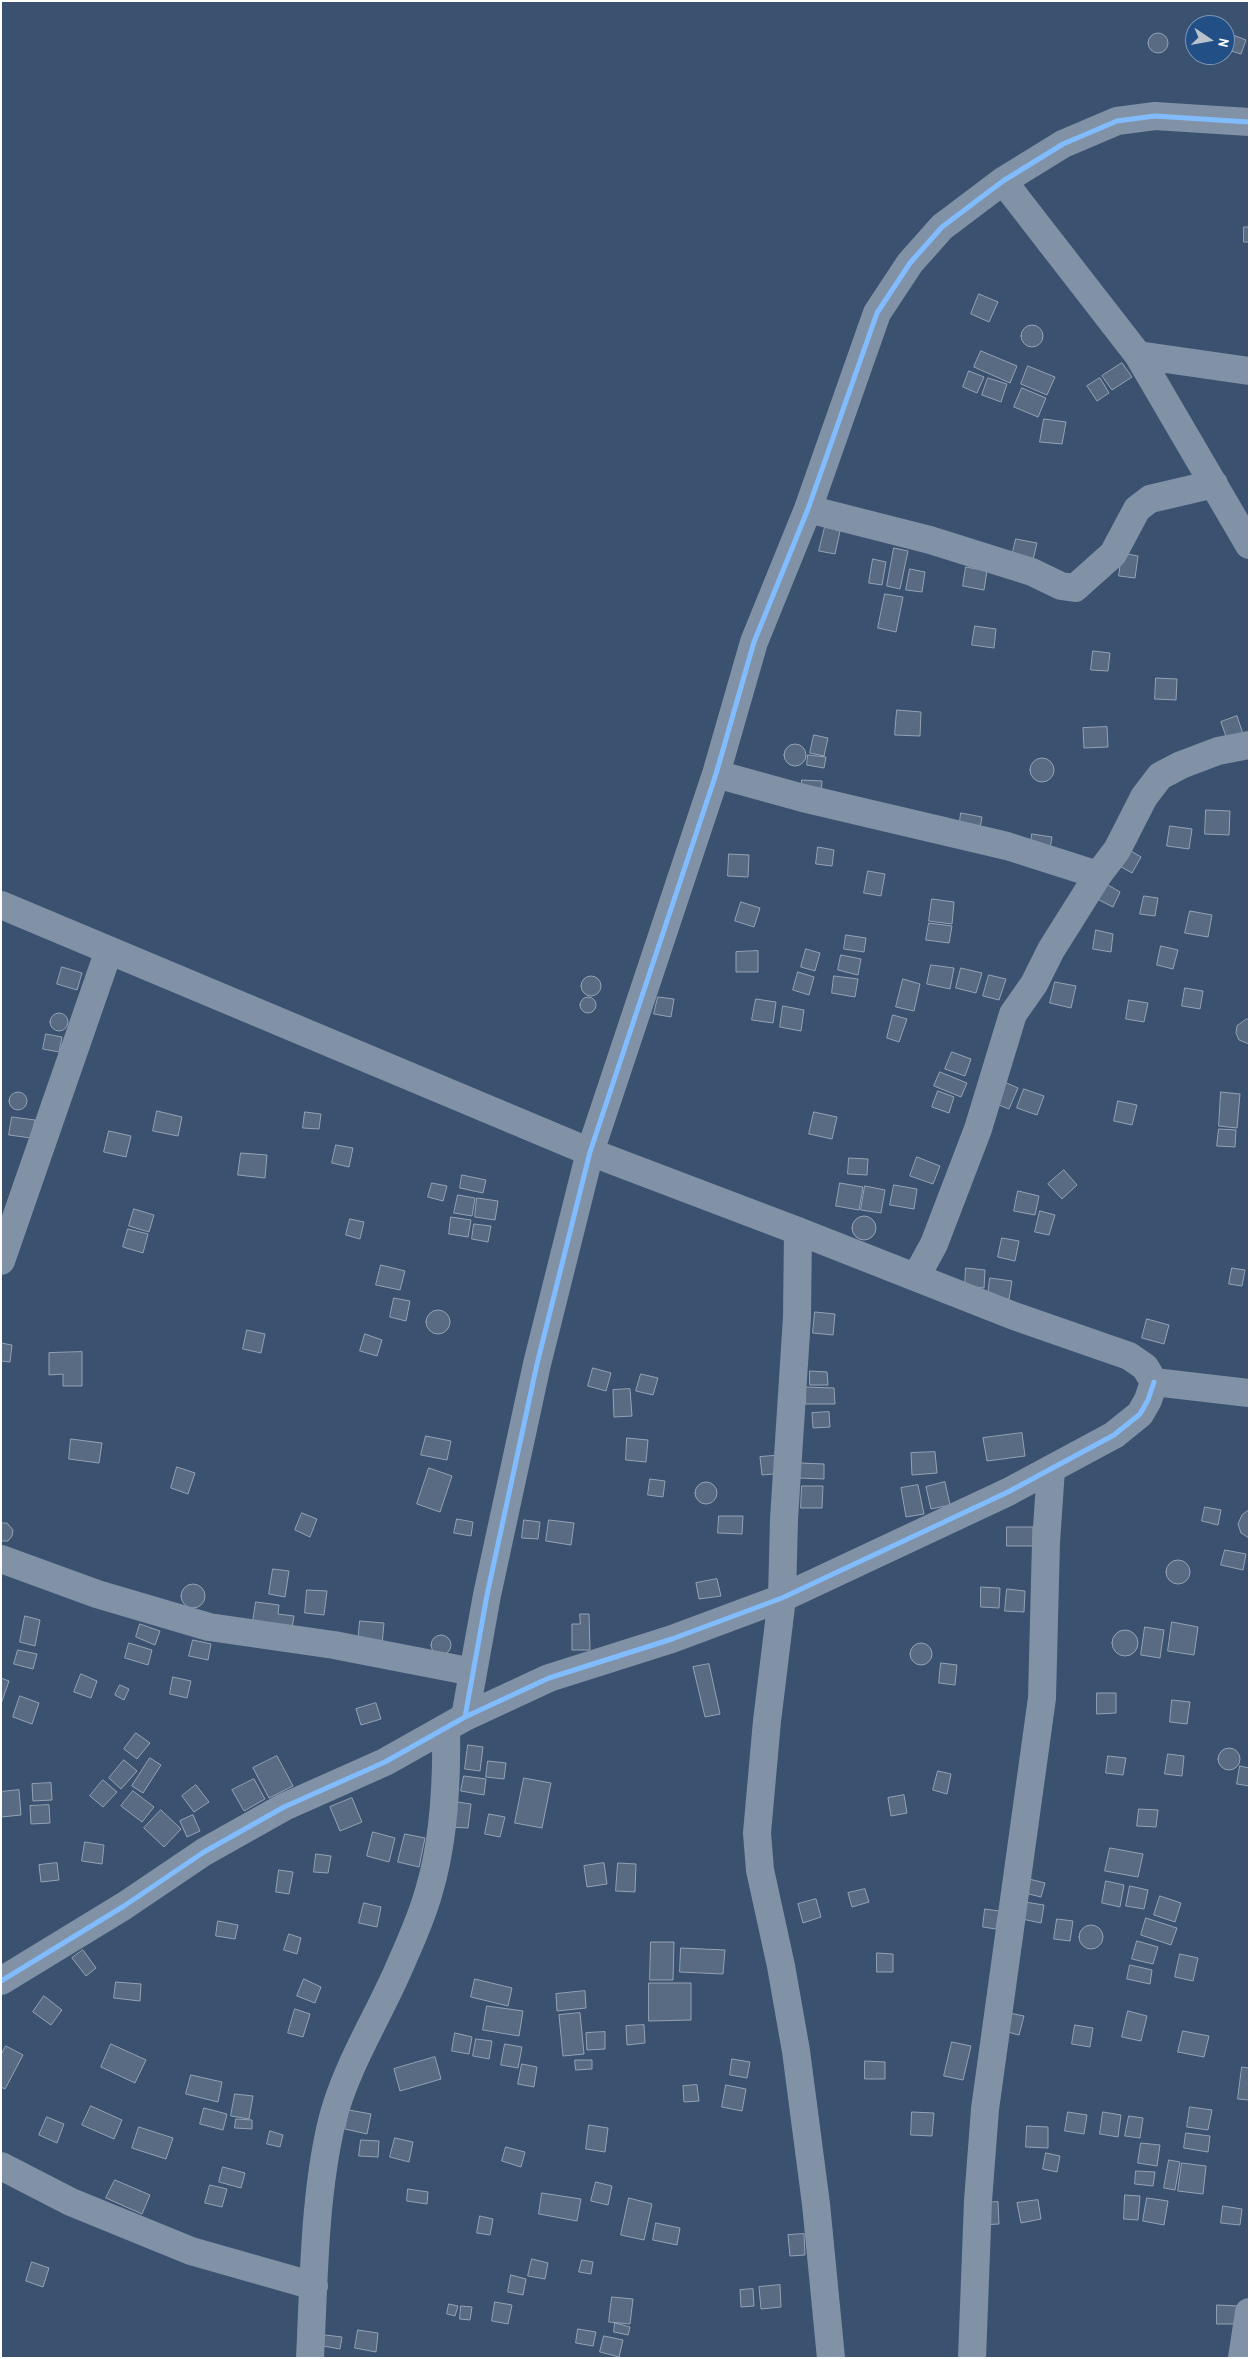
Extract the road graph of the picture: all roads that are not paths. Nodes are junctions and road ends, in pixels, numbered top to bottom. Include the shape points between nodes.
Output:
1 (1249, 122) edge
2 (1003, 181) junction
3 (1138, 355) junction
4 (1249, 371) edge
5 (1214, 484) junction
6 (808, 508) junction
7 (1249, 545) edge
8 (1249, 745) edge
9 (716, 774) junction
10 (1098, 876) junction
11 (1, 905) edge
12 (109, 950) junction
13 (590, 1152) junction
14 (798, 1231) junction
15 (1, 1261) edge
16 (916, 1277) junction
17 (1154, 1382) junction
18 (1249, 1393) edge
19 (1051, 1469) junction
20 (1, 1559) edge
21 (782, 1598) junction
22 (473, 1672) junction
23 (456, 1723) junction
24 (1, 1981) edge
25 (1, 2166) edge
26 (314, 2286) junction
27 (1249, 2312) edge
28 (310, 2358) edge
29 (831, 2358) edge
30 (972, 2358) edge
31 (1242, 2358) edge

1 - 2 street via 1155,116 1117,121 1063,144
2 - 3 street
2 - 6 street via 942,227 910,263 877,313
3 - 4 street
3 - 5 street
5 - 6 street via 1144,503 1137,509 1113,554 1075,588 1061,586 1032,572 930,540
5 - 7 street
6 - 9 street via 754,642
8 - 10 street via 1218,751 1160,776 1144,797 1117,850
9 - 10 street via 1007,846
9 - 13 street
10 - 16 street via 1013,1014 975,1137 934,1244
11 - 12 street
12 - 13 street
12 - 15 street
13 - 14 street
13 - 22 street via 486,1595
14 - 16 street
14 - 21 street via 797,1318
16 - 17 street via 1129,1356 1145,1367
17 - 18 street
17 - 19 street via 1140,1414 1114,1435
19 - 21 street
19 - 30 street via 1042,1698 985,2110
20 - 22 street via 97,1594 209,1627 334,1645
21 - 23 street via 672,1640 549,1678
21 - 29 street via 757,1833 760,1870 796,2051 816,2204
22 - 23 street
23 - 24 street via 385,1762 284,1807 204,1852 124,1906
23 - 26 street via 429,1891 398,1969 346,2078 332,2120 321,2187
25 - 26 street via 71,2202 191,2251
26 - 28 street
27 - 31 street

